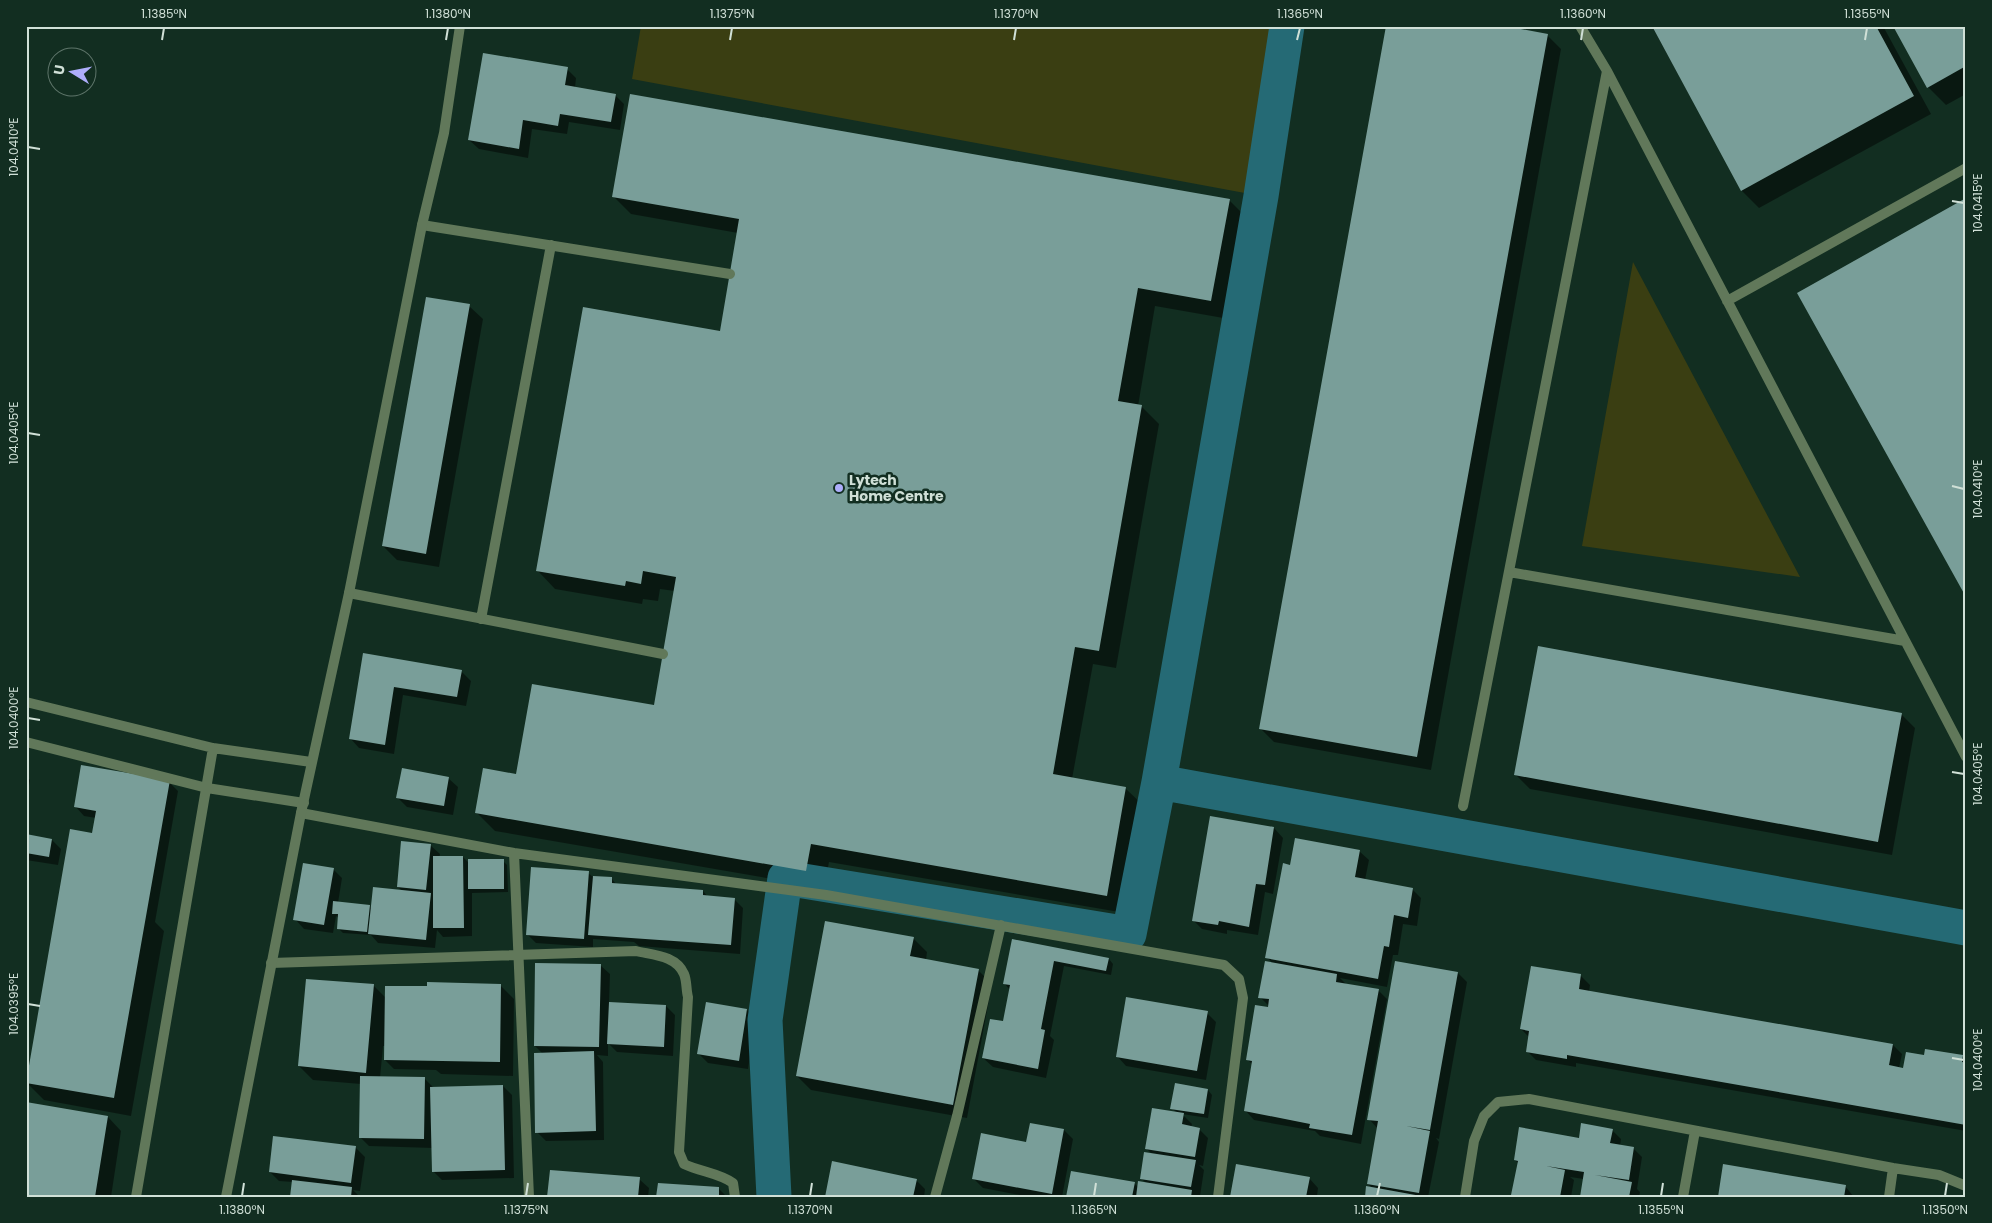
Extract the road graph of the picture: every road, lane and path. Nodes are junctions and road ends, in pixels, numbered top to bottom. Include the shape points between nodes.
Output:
1 (460, 26) edge
2 (1580, 26) edge
3 (1607, 71) junction
4 (1966, 168) edge
5 (422, 225) junction
6 (550, 246) junction
7 (730, 274) dead end
8 (1727, 301) junction
9 (1509, 572) junction
10 (349, 593) junction
11 (481, 619) junction
12 (1905, 641) junction
13 (663, 654) dead end
14 (26, 702) edge
15 (26, 742) edge
16 (213, 748) junction
17 (1966, 757) edge
18 (311, 762) junction
19 (207, 788) junction
20 (1463, 806) dead end
21 (302, 808) junction
22 (514, 853) junction
23 (1001, 925) junction
24 (518, 954) junction
25 (271, 963) junction
26 (1695, 1130) junction
27 (1893, 1168) junction
28 (1966, 1186) edge
29 (136, 1197) edge
30 (226, 1197) edge
31 (529, 1197) edge
32 (734, 1197) edge
33 (935, 1197) edge
34 (1218, 1197) edge
35 (1465, 1197) edge
36 (1683, 1197) edge
37 (1889, 1197) edge

1 - 5 street via 444,132
2 - 3 street
3 - 8 street
3 - 9 street
4 - 8 street
5 - 6 street
5 - 10 street
6 - 7 street
6 - 11 street
8 - 12 street
9 - 12 street
9 - 20 street
10 - 11 street
10 - 18 street
11 - 13 street
12 - 17 street
14 - 16 street
15 - 19 street
16 - 18 street
16 - 19 street
18 - 21 street
19 - 21 street
19 - 29 street
21 - 22 street
21 - 25 street
22 - 23 street via 826,895
22 - 24 street
23 - 33 street
23 - 34 street via 1224,965 1239,979 1243,998
24 - 25 street
24 - 31 street
24 - 32 street via 636,951 668,958 679,966 684,974 688,997 679,1152 684,1164 700,1172 723,1176 733,1183
25 - 30 street
26 - 27 street
26 - 35 street via 1529,1100 1498,1102 1484,1116 1474,1141
26 - 36 street
27 - 28 street via 1940,1175
27 - 37 street

